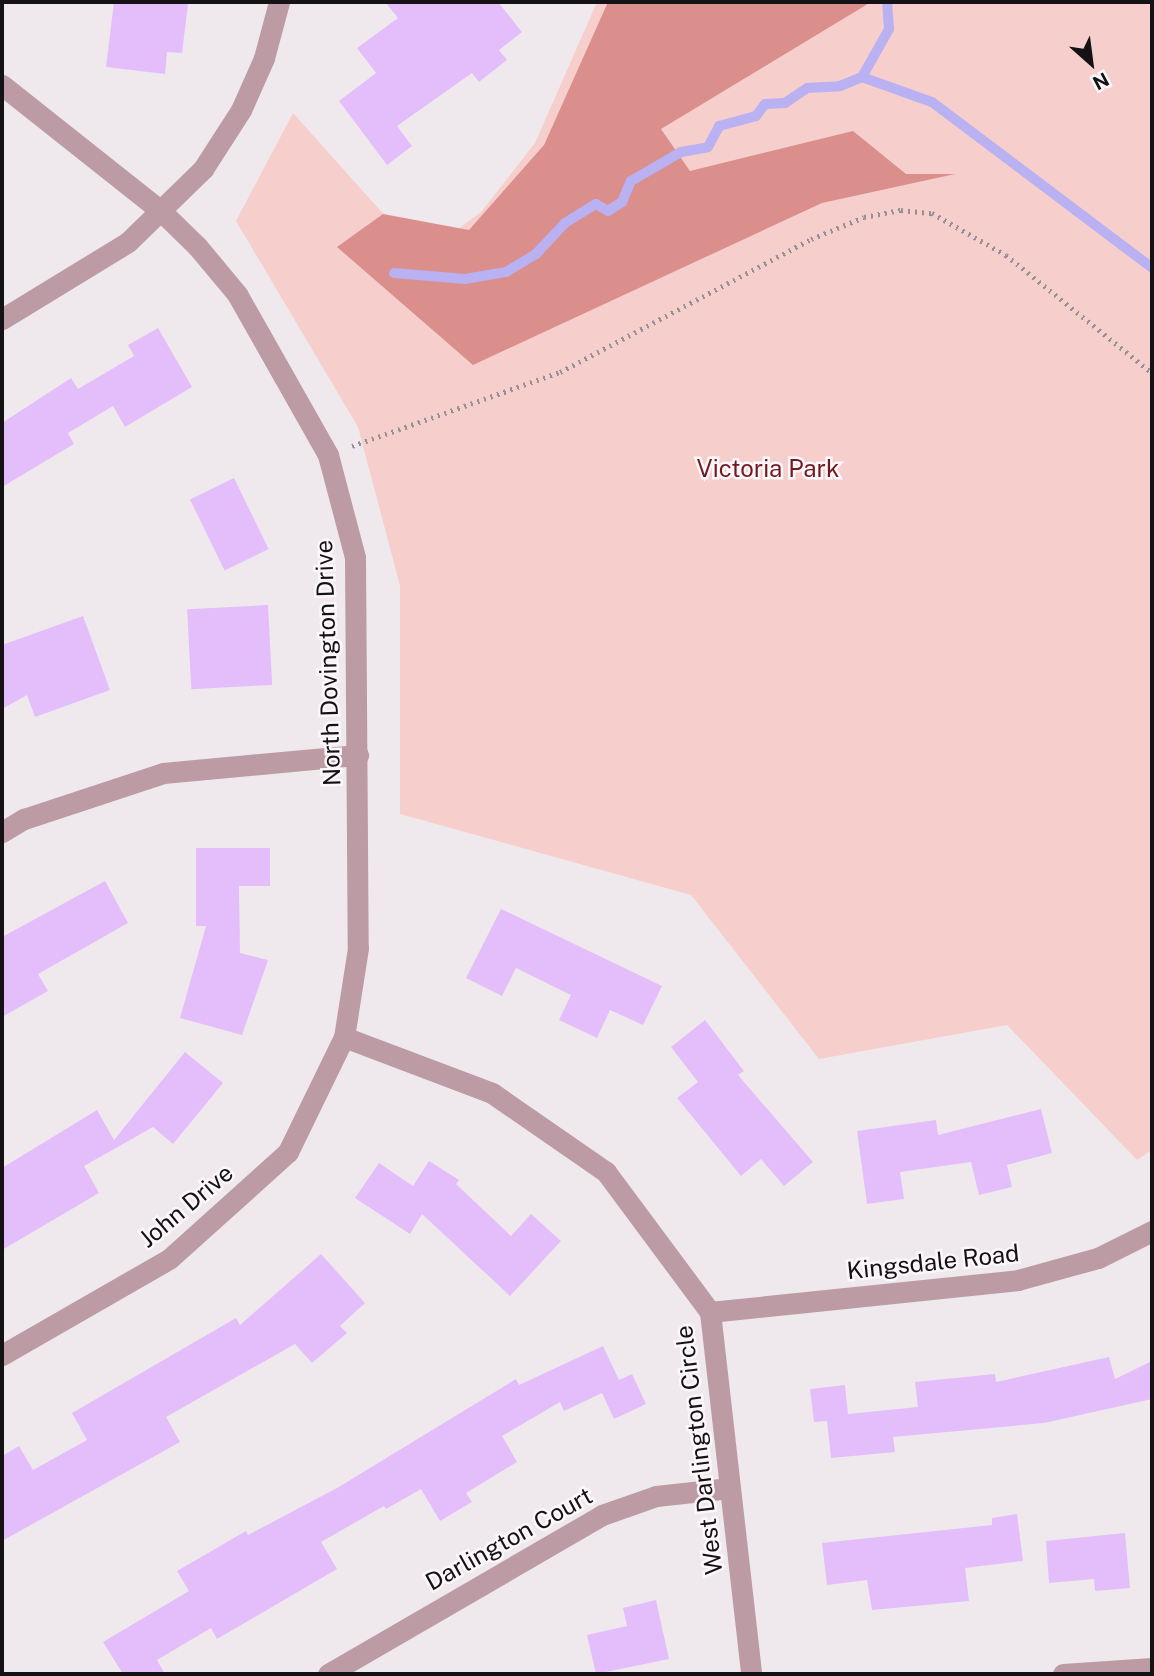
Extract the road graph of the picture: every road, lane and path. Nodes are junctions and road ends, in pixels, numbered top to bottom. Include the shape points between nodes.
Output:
1 (279, 2) edge
2 (2, 85) edge
3 (162, 212) junction
4 (2, 319) edge
5 (1152, 373) edge
6 (328, 455) junction
7 (358, 755) junction
8 (2, 832) edge
9 (344, 1037) junction
10 (1152, 1231) edge
11 (710, 1312) junction
12 (2, 1355) edge
13 (730, 1488) junction
14 (1152, 1668) edge
15 (328, 1674) edge
16 (751, 1674) edge
17 (1063, 1674) edge

1 - 3 street via 264,58 225,138
2 - 3 street, North Dovington Drive
3 - 4 street via 112,253
3 - 6 street, North Dovington Drive via 237,295
5 - 6 path via 1006,255 932,213 901,210 864,217 811,239 560,372
6 - 7 street, North Dovington Drive via 355,557
7 - 8 street via 163,773 24,819
7 - 9 street, North Dovington Drive via 358,948
9 - 11 street, West Darlington Circle via 492,1093 606,1172
9 - 12 street, John Drive via 288,1152 169,1259
10 - 11 street, Kingsdale Road via 1098,1258 1018,1280
11 - 13 street, West Darlington Circle
13 - 15 street, Darlington Court via 656,1496 601,1516
13 - 16 street, West Darlington Circle
14 - 17 street

